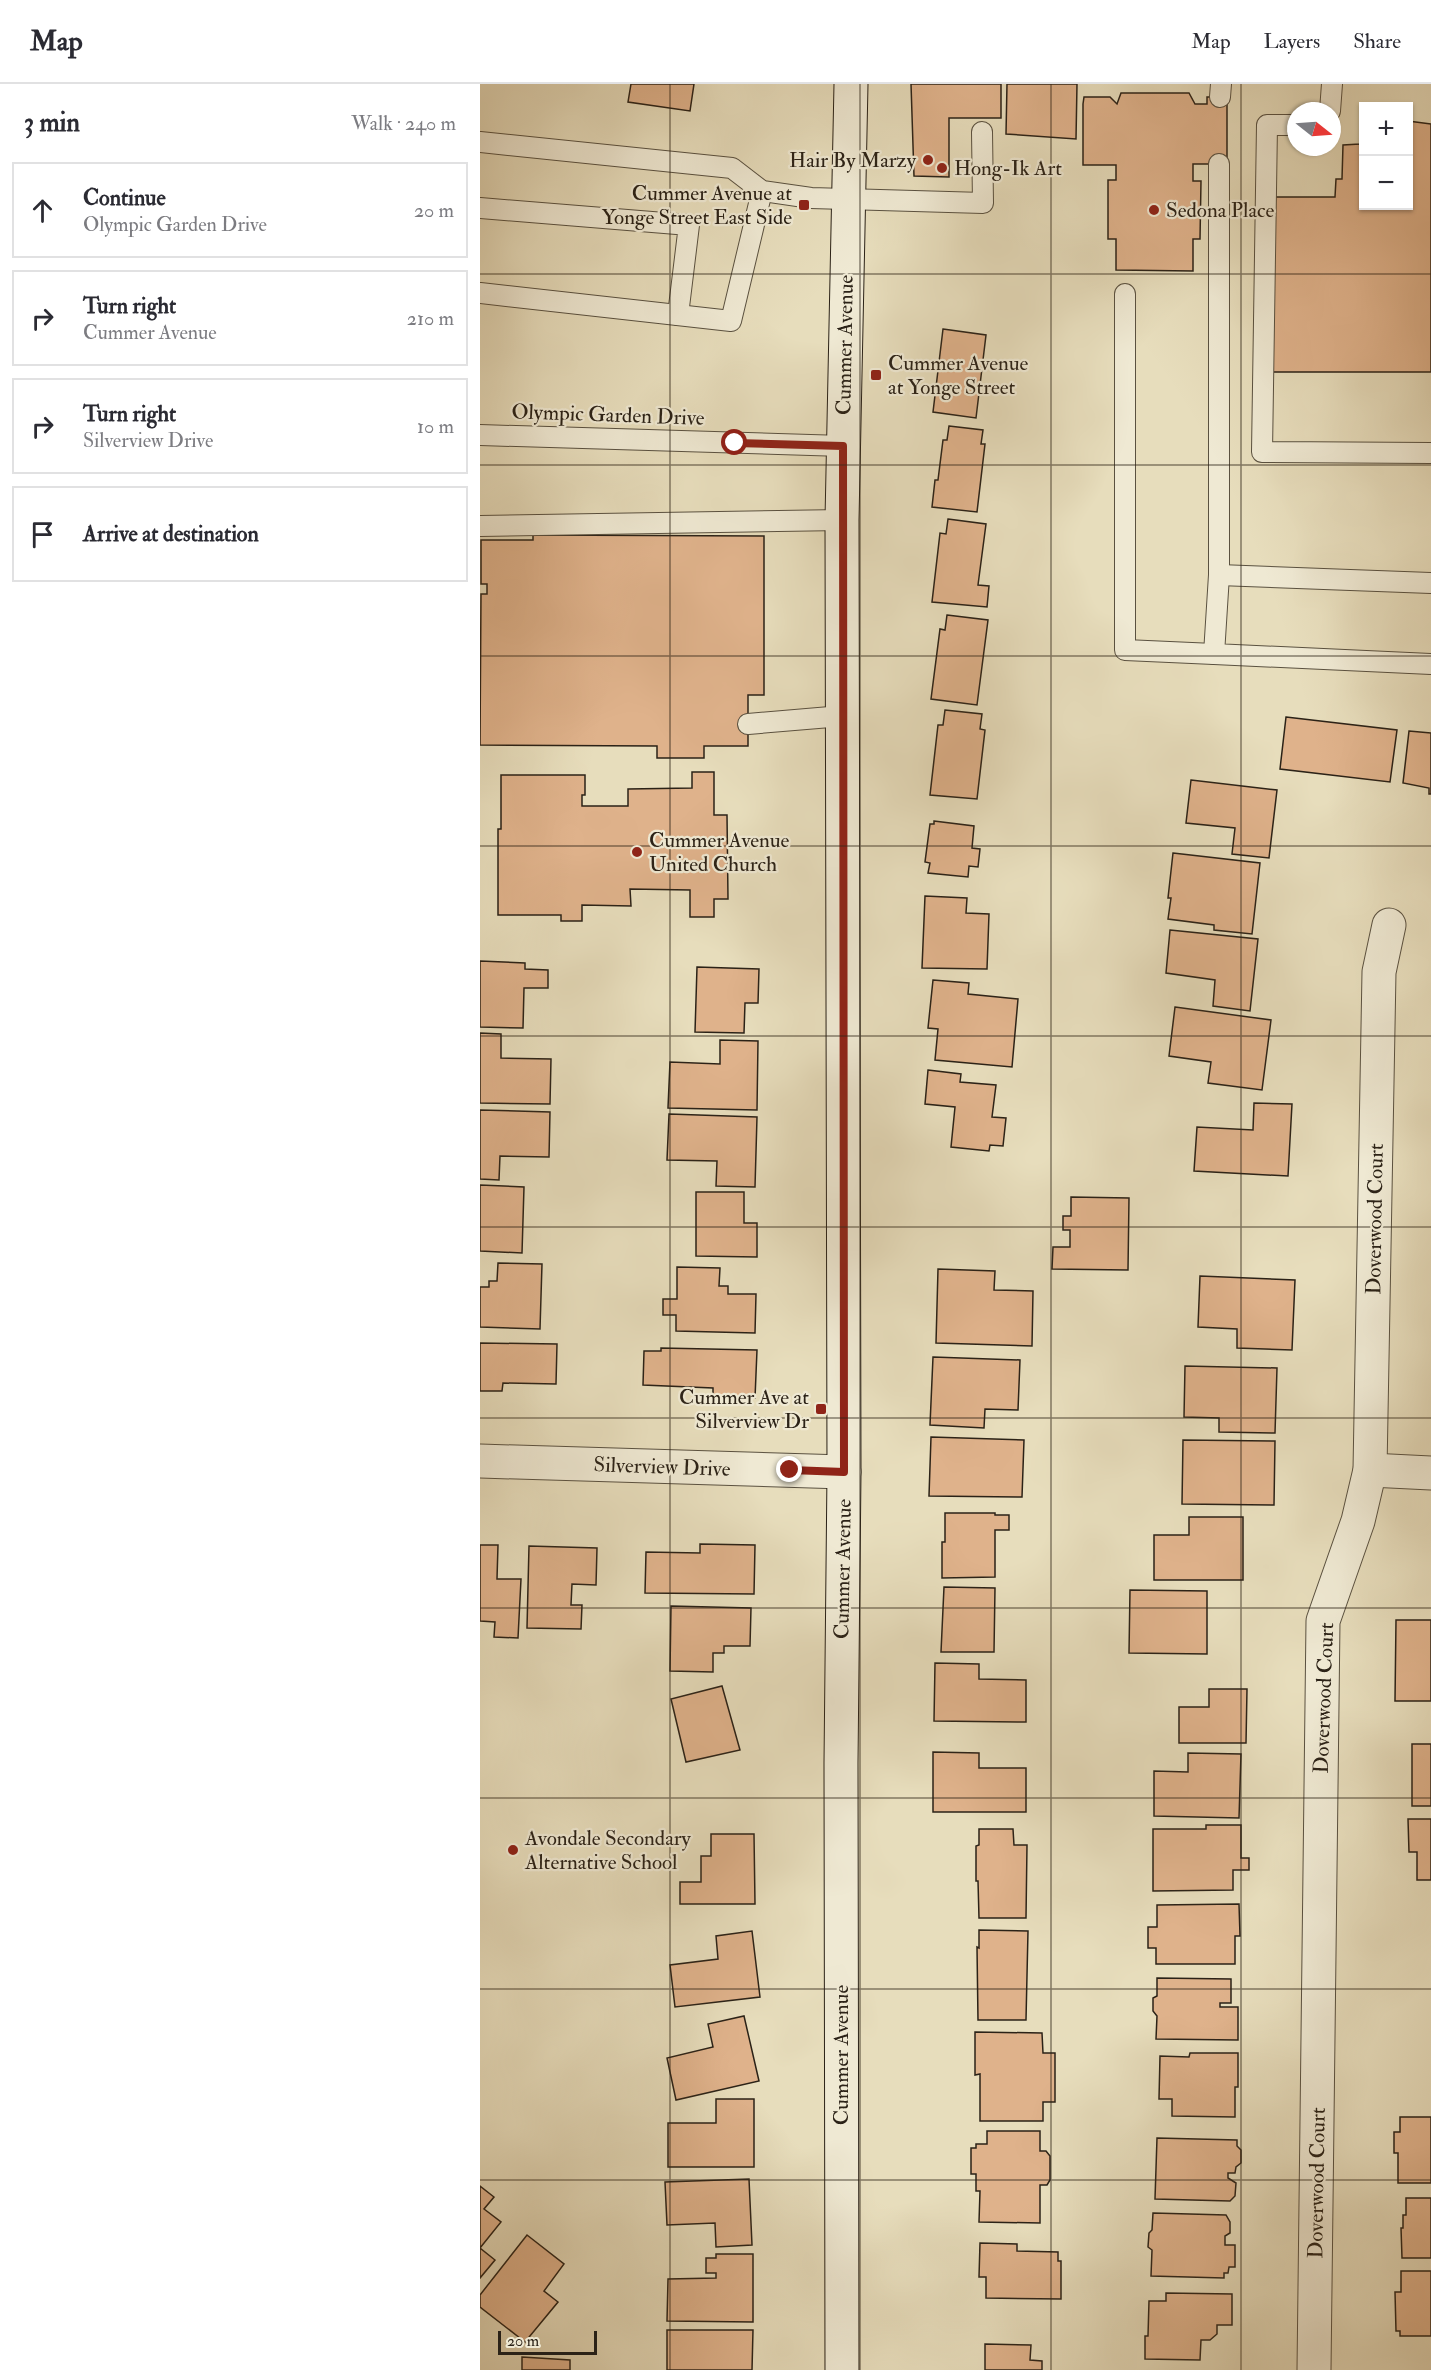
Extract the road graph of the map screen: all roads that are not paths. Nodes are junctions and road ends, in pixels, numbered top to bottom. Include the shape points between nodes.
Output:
1 (851, 84) edge
2 (1332, 84) edge
3 (1331, 102) edge
4 (1287, 125) edge
5 (982, 132) dead end
6 (480, 142) edge
7 (1219, 164) dead end
8 (762, 191) junction
9 (849, 200) junction
10 (480, 208) edge
11 (480, 293) edge
12 (1125, 294) dead end
13 (678, 315) junction
14 (480, 435) edge
15 (843, 446) junction
16 (1431, 453) edge
17 (842, 520) junction
18 (480, 526) edge
19 (1219, 575) junction
20 (1431, 584) edge
21 (1214, 654) junction
22 (1431, 664) edge
23 (842, 716) junction
24 (748, 724) dead end
25 (1389, 925) dead end
26 (480, 1461) edge
27 (1370, 1470) junction
28 (844, 1472) junction
29 (1431, 1473) edge
30 (842, 2370) edge
31 (1314, 2370) edge

1 - 9 street, Cummer Avenue
2 - 3 lane
4 - 16 lane via 1267,125 1262,452
5 - 9 lane via 983,203
6 - 8 lane via 732,168
7 - 19 lane
8 - 9 lane
8 - 13 lane via 731,321
9 - 15 street, Cummer Avenue
10 - 13 lane via 689,225
11 - 13 lane
12 - 21 lane via 1125,650
14 - 15 lane, Olympic Garden Drive
15 - 17 street, Cummer Avenue
17 - 18 lane
17 - 23 street, Cummer Avenue
19 - 20 lane
19 - 21 lane
21 - 22 lane
23 - 24 lane
23 - 28 street, Cummer Avenue
25 - 27 street, Doverwood Court via 1379,972
26 - 28 street, Silverview Drive
27 - 29 street
27 - 31 street, Doverwood Court via 1358,1521 1323,1621
28 - 30 street, Cummer Avenue

